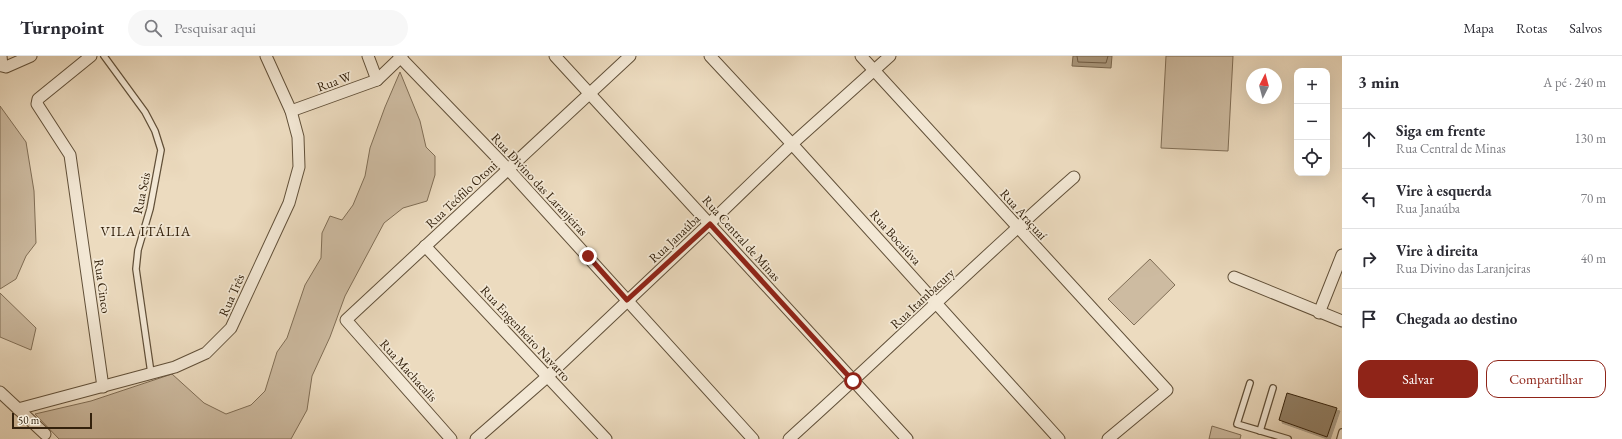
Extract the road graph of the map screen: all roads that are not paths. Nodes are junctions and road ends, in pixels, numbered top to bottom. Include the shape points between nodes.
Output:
1 (31, 56) edge
2 (91, 56) edge
3 (104, 56) edge
4 (266, 56) edge
5 (368, 56) edge
6 (401, 56) edge
7 (555, 56) edge
8 (630, 56) edge
9 (710, 56) edge
10 (861, 56) edge
11 (890, 56) edge
12 (1, 61) edge
13 (874, 70) junction
14 (377, 80) junction
15 (591, 93) junction
16 (292, 111) junction
17 (792, 144) junction
18 (508, 169) junction
19 (1074, 177) dead end
20 (710, 224) junction
21 (1017, 227) junction
22 (425, 246) junction
23 (1342, 255) edge
24 (1234, 277) dead end
25 (627, 300) junction
26 (937, 304) junction
27 (1319, 313) junction
28 (346, 320) joint
29 (1342, 321) edge
30 (151, 373) junction
31 (548, 376) junction
32 (853, 381) junction
33 (1250, 383) dead end
34 (103, 387) junction
35 (1273, 388) dead end
36 (0, 392) edge
37 (18, 409) junction
38 (1260, 431) junction
39 (1342, 432) edge
40 (45, 434) dead end
41 (451, 439) edge
42 (476, 439) edge
43 (606, 439) edge
44 (753, 439) edge
45 (789, 439) edge
46 (908, 439) edge
47 (1059, 439) edge
48 (1108, 439) edge
49 (1288, 439) edge
50 (1340, 439) edge

1 - 12 street via 6,67
2 - 34 street, Rua Cinco via 38,99 37,104 70,155
3 - 30 lane, Rua Seis via 145,112 161,150 136,269
4 - 16 street, Rua Três
5 - 14 street
6 - 14 street, Rua W
6 - 18 street, Rua Divino das Laranjeiras
7 - 15 street, Rua Central de Minas
8 - 15 street, Rua Teófilo Otoni
9 - 17 street, Rua Bocaiúva
10 - 13 street, Rua Araçuaí
11 - 13 street, Rua Janaúba
13 - 17 street, Rua Janaúba
13 - 21 street, Rua Araçuaí
14 - 16 street, Rua W
15 - 18 street, Rua Teófilo Otoni
15 - 20 street, Rua Central de Minas
16 - 30 street, Rua Três via 298,137 299,167 289,203 231,328 206,353 175,367
17 - 20 street, Rua Janaúba
17 - 26 street, Rua Bocaiúva
18 - 22 street, Rua Teófilo Otoni
18 - 25 street, Rua Divino das Laranjeiras
19 - 21 street, Rua Itambacury
20 - 25 street, Rua Janaúba
20 - 32 street, Rua Central de Minas
21 - 26 street, Rua Itambacury
21 - 48 street, Rua Araçuaí via 1167,390
22 - 28 street, Rua Teófilo Otoni
22 - 31 street, Rua Engenheiro Navarro
23 - 27 street
24 - 27 street
25 - 31 street, Rua Janaúba
25 - 44 street, Rua Divino das Laranjeiras
26 - 32 street, Rua Itambacury
26 - 47 street, Rua Bocaiúva
27 - 29 street
28 - 41 street, Rua Machacalis
30 - 34 street, Rua Três
31 - 42 street, Rua Janaúba
31 - 43 street, Rua Engenheiro Navarro
32 - 45 street, Rua Itambacury
32 - 46 street, Rua Central de Minas
33 - 38 lane via 1238,424
34 - 37 street, Rua Três
35 - 38 lane
36 - 37 street
37 - 40 street
38 - 49 lane
39 - 50 lane

